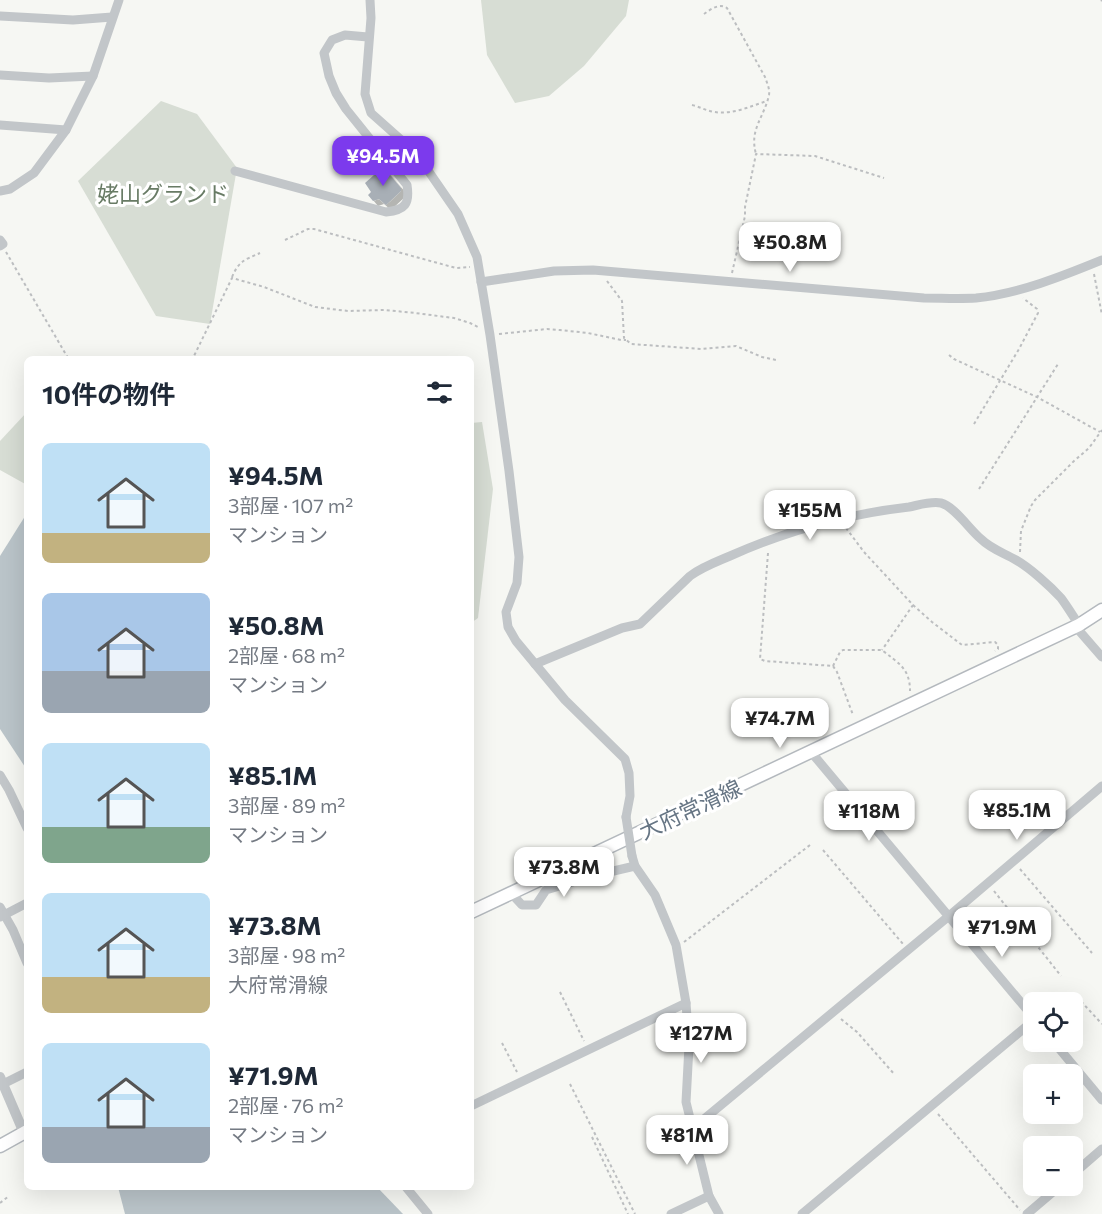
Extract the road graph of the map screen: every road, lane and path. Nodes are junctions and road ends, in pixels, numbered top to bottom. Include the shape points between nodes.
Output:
1 (119, 0) edge
2 (370, 0) edge
3 (704, 14) dead end
4 (0, 16) edge
5 (112, 17) junction
6 (368, 37) junction
7 (0, 75) edge
8 (93, 76) junction
9 (767, 101) junction
10 (692, 105) dead end
11 (0, 124) edge
12 (66, 130) junction
13 (756, 154) junction
14 (235, 171) dead end
15 (884, 178) dead end
16 (0, 191) edge
17 (285, 240) dead end
18 (0, 243) edge
19 (260, 253) dead end
20 (1102, 260) edge
21 (1092, 264) junction
22 (478, 266) junction
23 (603, 271) junction
24 (232, 278) junction
25 (730, 281) junction
26 (481, 282) junction
27 (1014, 290) junction
28 (1102, 315) edge
29 (489, 332) junction
30 (626, 340) junction
31 (949, 355) dead end
32 (67, 356) edge
33 (193, 356) edge
34 (776, 360) dead end
35 (1058, 364) dead end
36 (1000, 381) junction
37 (1037, 397) junction
38 (974, 424) dead end
39 (1101, 431) edge
40 (978, 489) dead end
41 (843, 519) junction
42 (767, 541) junction
43 (1017, 560) junction
44 (913, 605) junction
45 (1102, 610) edge
46 (1077, 625) junction
47 (882, 650) junction
48 (1102, 657) edge
49 (535, 664) junction
50 (833, 666) junction
51 (983, 670) junction
52 (912, 704) junction
53 (853, 715) dead end
54 (811, 752) junction
55 (0, 775) edge
56 (1102, 786) edge
57 (24, 822) edge
58 (810, 845) dead end
59 (823, 850) dead end
60 (633, 861) junction
61 (1013, 862) junction
62 (988, 883) junction
63 (511, 893) junction
64 (24, 904) edge
65 (474, 911) edge
66 (2, 913) edge
67 (949, 916) junction
68 (676, 945) junction
69 (908, 950) junction
70 (1092, 953) dead end
71 (24, 955) edge
72 (1061, 976) dead end
73 (560, 992) dead end
74 (686, 1003) junction
75 (1083, 1003) edge
76 (1023, 1006) edge
77 (833, 1012) junction
78 (1102, 1024) edge
79 (1023, 1028) edge
80 (502, 1043) dead end
81 (589, 1049) junction
82 (1062, 1052) edge
83 (24, 1073) edge
84 (895, 1075) dead end
85 (1, 1081) edge
86 (521, 1082) junction
87 (570, 1084) dead end
88 (1102, 1100) edge
89 (474, 1105) edge
90 (932, 1106) junction
91 (24, 1128) edge
92 (692, 1129) junction
93 (24, 1133) edge
94 (592, 1137) dead end
95 (0, 1146) edge
96 (1102, 1149) edge
97 (1083, 1165) edge
98 (408, 1190) edge
99 (9, 1196) dead end
100 (709, 1196) junction
101 (1048, 1196) edge
102 (0, 1203) edge
103 (428, 1214) edge
104 (628, 1214) edge
105 (635, 1214) edge
106 (671, 1214) edge
107 (719, 1214) edge
108 (802, 1214) edge
109 (1026, 1214) edge

1 - 5 street
2 - 6 street
3 - 9 path via 718,6 727,8 765,77 769,88
4 - 5 street via 73,20
5 - 8 street
6 - 14 street via 345,35 332,40 324,53 329,76 336,93 407,185 409,197 405,206 386,212
6 - 22 street via 365,94 371,113 416,153 458,214
7 - 8 street
8 - 12 street
9 - 10 path via 723,113
9 - 13 path via 754,135
11 - 12 street
12 - 16 street via 34,173
13 - 15 path via 815,156
13 - 25 path
17 - 22 path via 314,229 456,268
18 - 32 path
19 - 24 path via 237,265
20 - 21 street
21 - 27 street
21 - 28 path
22 - 26 street
23 - 25 street
23 - 26 street via 554,271
23 - 30 path via 622,301
24 - 29 path via 315,307 385,310 462,320
24 - 33 path
25 - 27 street via 933,298 975,298
26 - 29 street
27 - 36 path via 1038,313
29 - 30 path via 547,329
29 - 49 street via 519,557 517,583 506,612 508,627
30 - 34 path via 632,344 702,349 736,346
31 - 36 path
35 - 37 path
36 - 37 path
36 - 38 path
37 - 39 path
37 - 40 path
39 - 43 path via 1030,506
41 - 42 street
41 - 43 street via 943,503 990,547
41 - 44 path via 852,538
42 - 49 street via 698,570 640,624
42 - 50 path via 760,659
43 - 46 street via 1060,597
44 - 47 path
44 - 51 path via 962,645 995,642 998,649 982,663
45 - 46 main road, 大府常滑線
46 - 48 street
46 - 51 main road, 大府常滑線
47 - 50 path via 843,650
47 - 52 path via 908,674
49 - 60 street, bridge via 625,759 630,785 626,817
50 - 53 path
51 - 52 main road, 大府常滑線
52 - 54 main road, 大府常滑線
54 - 63 main road, 大府常滑線
54 - 67 street
55 - 57 street
56 - 61 street
58 - 68 path
59 - 69 path
60 - 63 street via 546,890 536,905 522,905
60 - 68 street via 655,895
61 - 62 street
61 - 70 path
62 - 67 street
62 - 72 path
63 - 65 main road, 大府常滑線
64 - 66 street
66 - 71 street
67 - 69 street
67 - 76 street
68 - 74 street
69 - 77 street
73 - 81 path
74 - 81 street
74 - 92 street via 686,1102
75 - 78 path
77 - 84 path via 857,1032
77 - 92 street
79 - 90 street
80 - 86 path
81 - 86 street
82 - 88 street
83 - 85 street
85 - 91 street
86 - 89 street
87 - 105 path
90 - 108 street
90 - 109 path
92 - 100 street
93 - 95 main road
94 - 104 path
96 - 97 street
98 - 103 street
99 - 102 path
100 - 106 street
100 - 107 street
101 - 109 street

